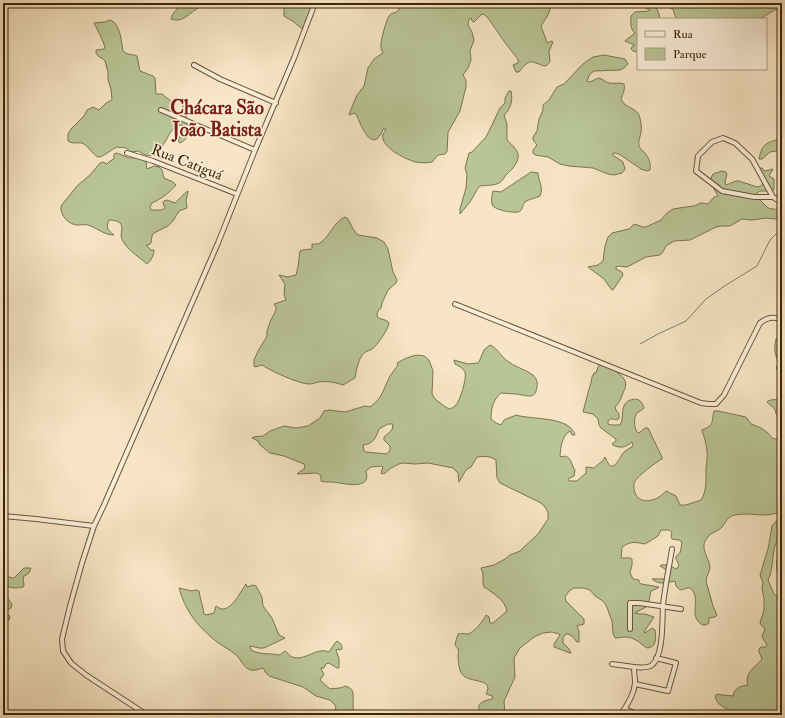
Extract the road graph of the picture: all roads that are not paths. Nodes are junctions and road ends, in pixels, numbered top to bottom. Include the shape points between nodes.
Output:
1 (315, 3) edge
2 (194, 65) dead end
3 (276, 103) junction
4 (161, 110) dead end
5 (255, 150) junction
6 (127, 153) dead end
7 (237, 194) junction
8 (773, 196) junction
9 (782, 203) edge
10 (455, 304) dead end
11 (782, 319) edge
12 (3, 516) edge
13 (94, 526) junction
14 (672, 549) dead end
15 (663, 605) junction
16 (681, 608) dead end
17 (630, 629) dead end
18 (656, 658) junction
19 (612, 664) dead end
20 (634, 667) junction
21 (635, 684) junction
22 (625, 709) junction
23 (148, 715) edge
24 (620, 715) edge
25 (639, 715) edge

1 - 3 street
2 - 3 street
3 - 5 street
4 - 5 street
5 - 7 street
6 - 7 street, Rua Catiguá
7 - 13 street
8 - 8 street via 752,159 736,144 723,138 712,142 698,156 696,171 722,191 754,197
8 - 9 street
10 - 11 street via 701,403 709,404 716,404 724,394 760,323 766,318
12 - 13 street
13 - 23 street via 64,627 63,651 71,663 86,675
14 - 15 street
15 - 16 street
15 - 17 street via 630,603
15 - 18 street via 662,632
18 - 20 street via 652,665
18 - 21 street via 676,663 668,691
19 - 20 street
20 - 21 street
21 - 22 street
22 - 24 street
22 - 25 street

